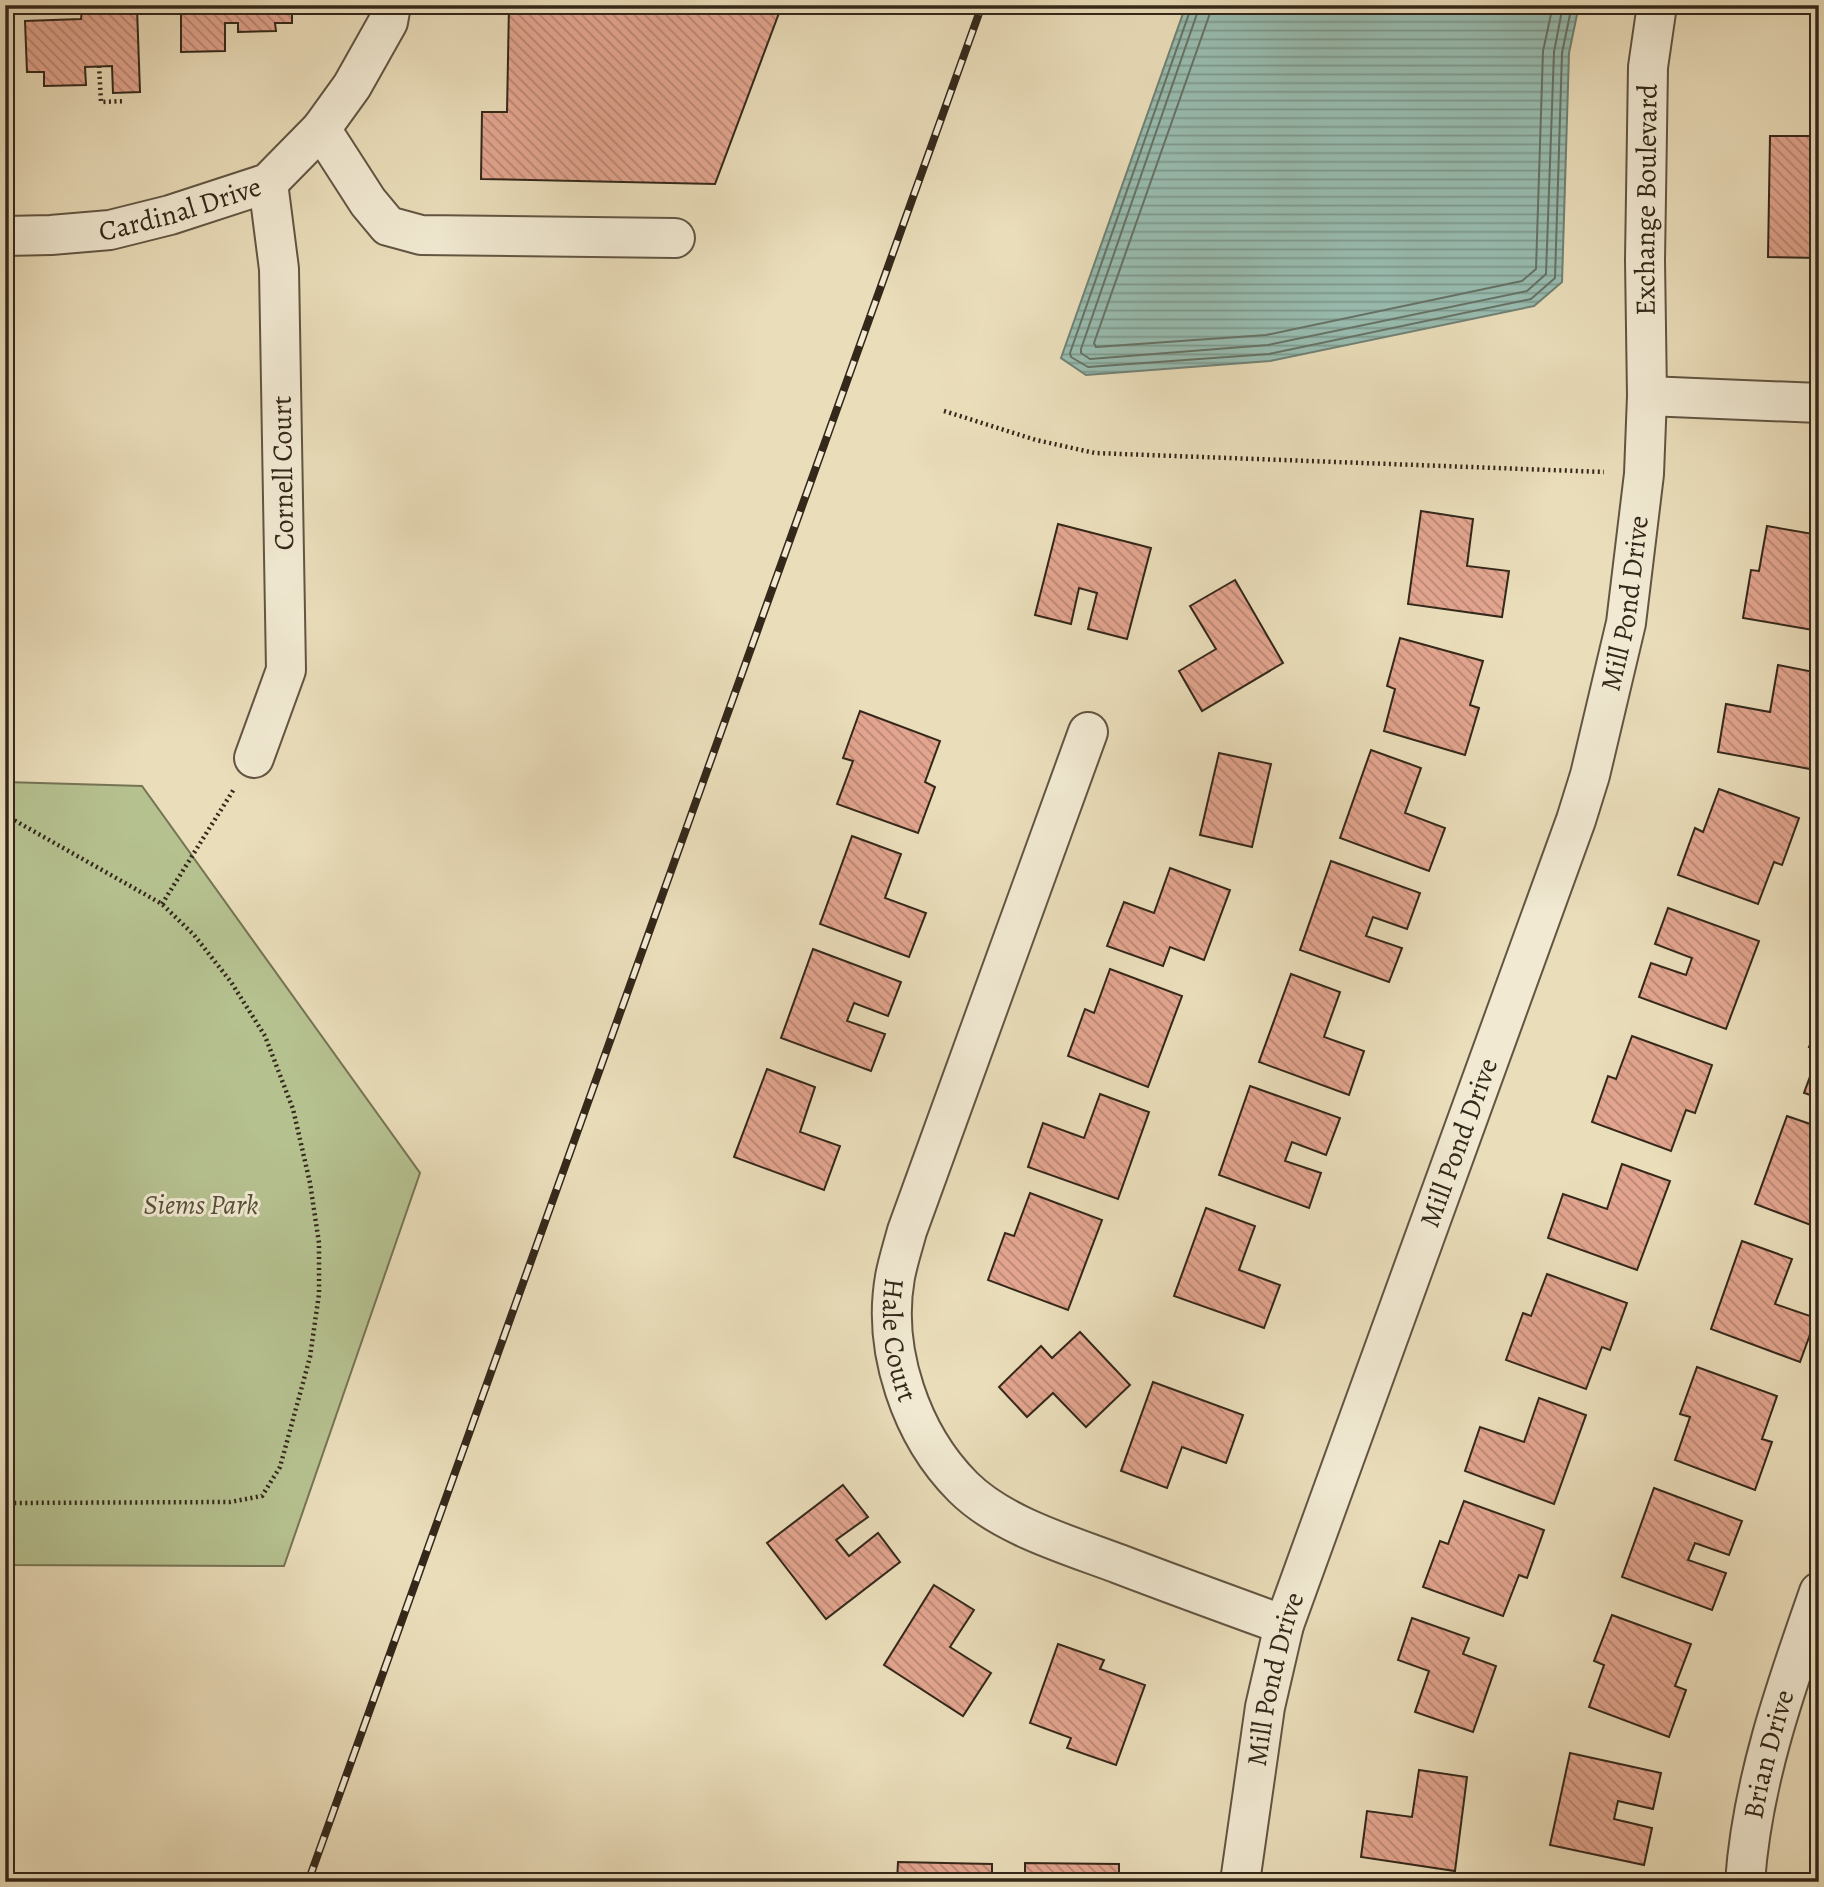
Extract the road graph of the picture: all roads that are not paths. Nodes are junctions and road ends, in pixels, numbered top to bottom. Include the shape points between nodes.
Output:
1 (391, 5) edge
2 (1657, 5) edge
3 (321, 129) junction
4 (268, 183) junction
5 (5, 236) edge
6 (675, 238) dead end
7 (1647, 396) junction
8 (1819, 403) edge
9 (1088, 732) dead end
10 (254, 758) road end
11 (1819, 1592) edge
12 (1284, 1625) junction
13 (1240, 1882) edge
14 (1745, 1882) edge

1 - 3 street, Cardinal Drive via 388,22 352,86
2 - 7 street, Exchange Boulevard via 1648,81
3 - 4 street, Cardinal Drive
3 - 6 street via 388,226 421,235
4 - 5 street, Cardinal Drive via 110,230
4 - 10 street, Cornell Court via 279,269 286,670
7 - 8 street
7 - 12 street, Mill Pond Drive via 1644,474 1626,622 1587,786
9 - 12 street, Hale Court via 907,1231 894,1287 896,1359 921,1429 963,1488 988,1507 1065,1544
11 - 14 street, Brian Drive via 1775,1722
12 - 13 street, Mill Pond Drive via 1265,1707

